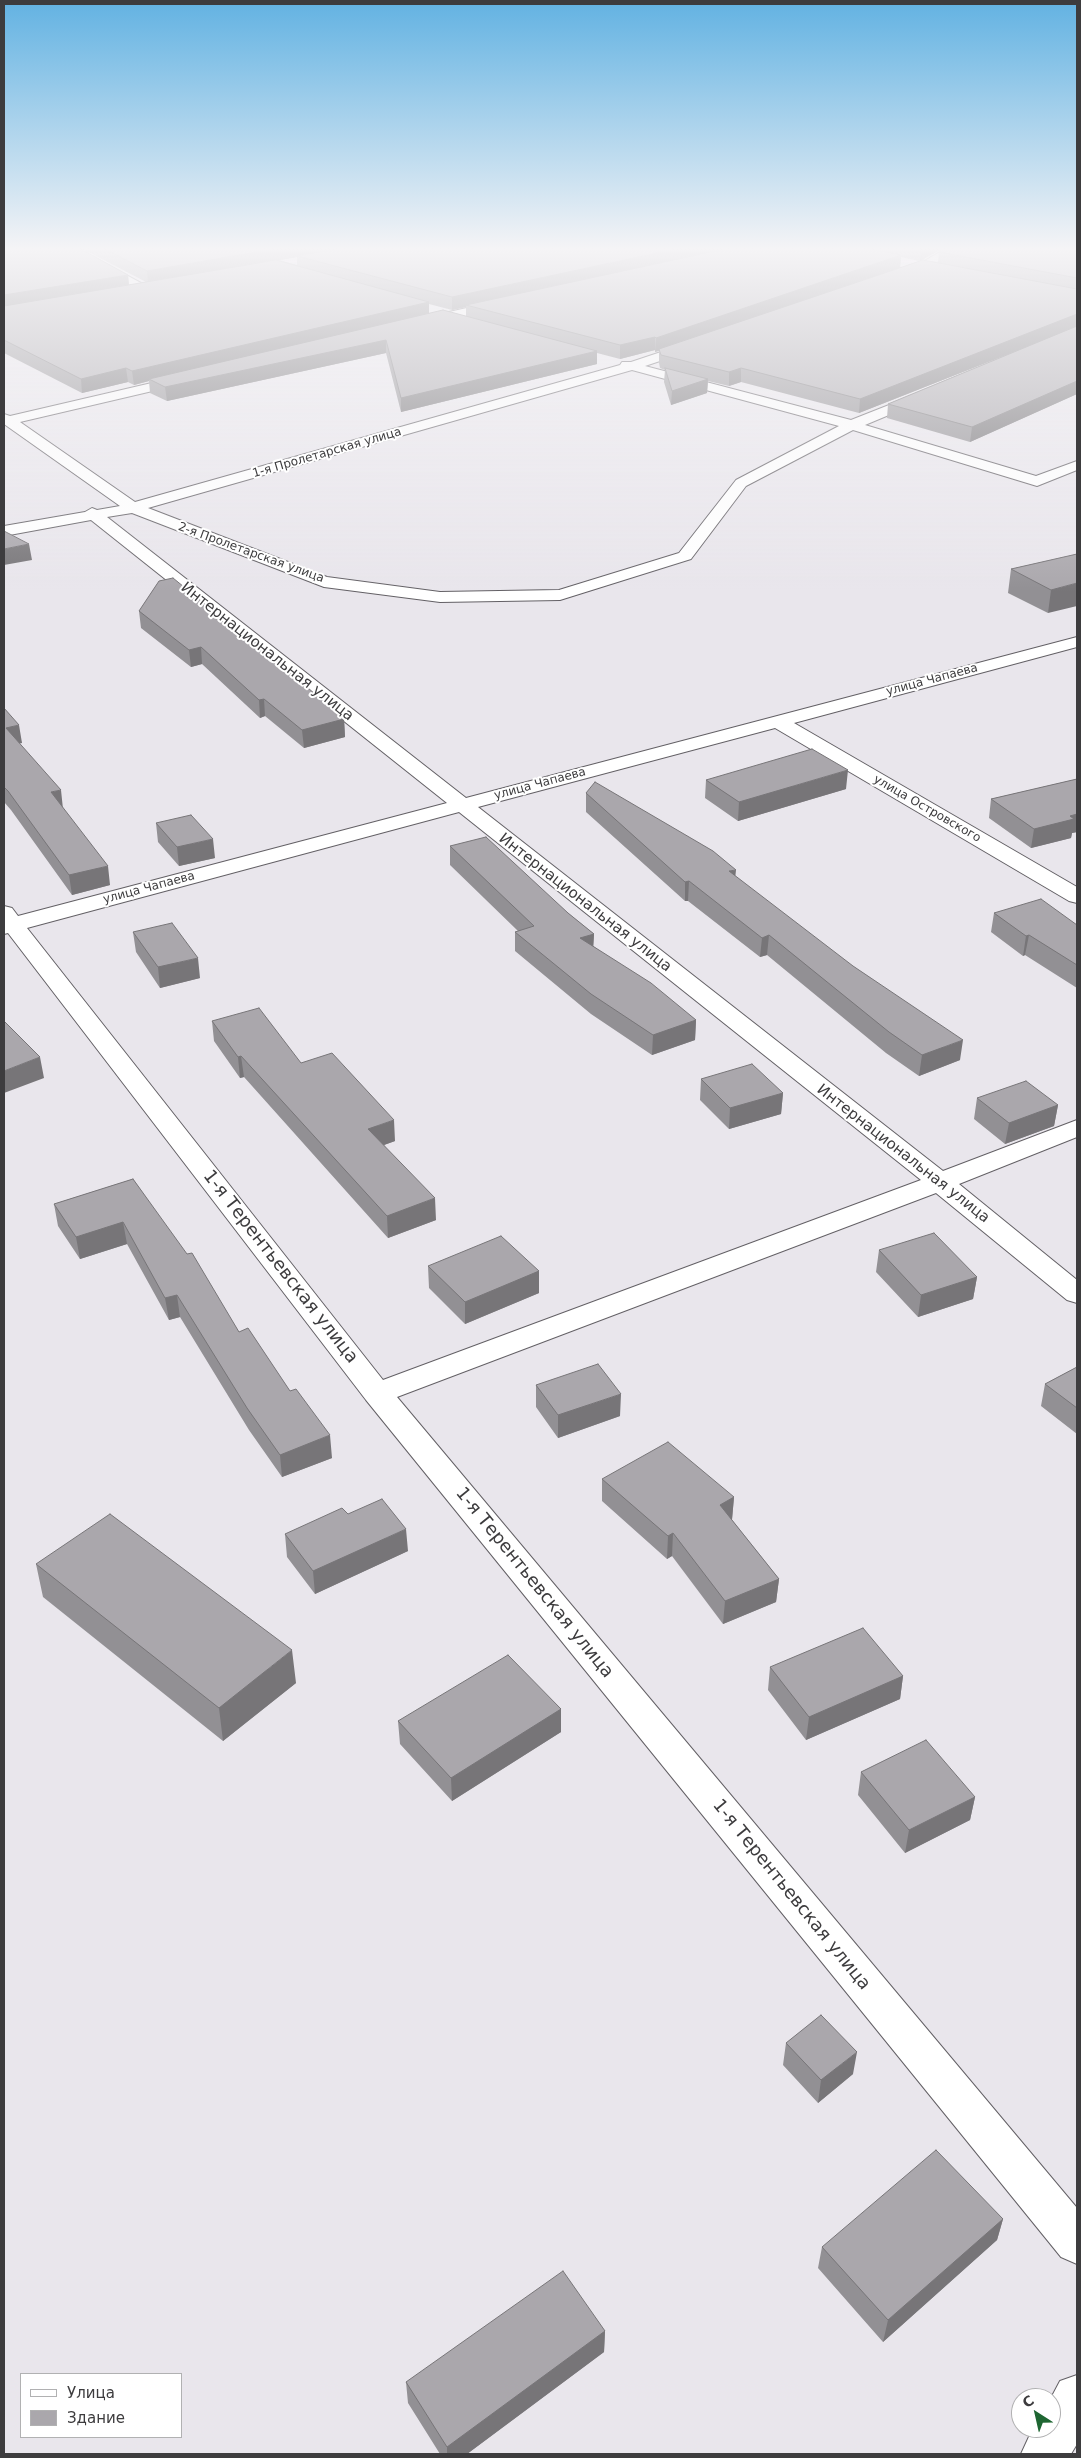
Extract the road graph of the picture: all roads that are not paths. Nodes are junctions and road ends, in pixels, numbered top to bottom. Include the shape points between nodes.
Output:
1 (619, 363) edge
2 (641, 363) edge
3 (632, 366) junction
4 (200, 375) edge
5 (933, 392) edge
6 (6, 420) edge
7 (852, 425) junction
8 (1077, 465) edge
9 (133, 508) junction
10 (92, 513) junction
11 (4, 530) edge
12 (1077, 642) edge
13 (777, 721) junction
14 (460, 805) junction
15 (1075, 892) edge
16 (7, 921) edge
17 (1077, 1128) edge
18 (940, 1182) junction
19 (1077, 1294) edge
20 (377, 1393) junction
21 (1077, 2242) edge
22 (1077, 2398) edge
23 (1045, 2454) edge

1 - 3 street
2 - 3 street, 1-я Пролетарская улица
3 - 7 street
3 - 9 street, 1-я Пролетарская улица
4 - 6 street
5 - 7 street, 2-я Пролетарская улица
6 - 9 street
7 - 8 street via 1037,481
7 - 9 street, 2-я Пролетарская улица via 741,483 685,556 560,595 440,597 324,582
9 - 10 street, 1-я Пролетарская улица
10 - 11 street, 1-я Пролетарская улица
10 - 14 street, Интернациональная улица
12 - 13 street, улица Чапаева
13 - 14 street, улица Чапаева
13 - 15 street, улица Островского
14 - 16 street, улица Чапаева
14 - 18 street, Интернациональная улица
16 - 20 street, 1-я Терентьевская улица
17 - 18 street
18 - 19 street, Интернациональная улица
18 - 20 street
20 - 21 street, 1-я Терентьевская улица
22 - 23 street

